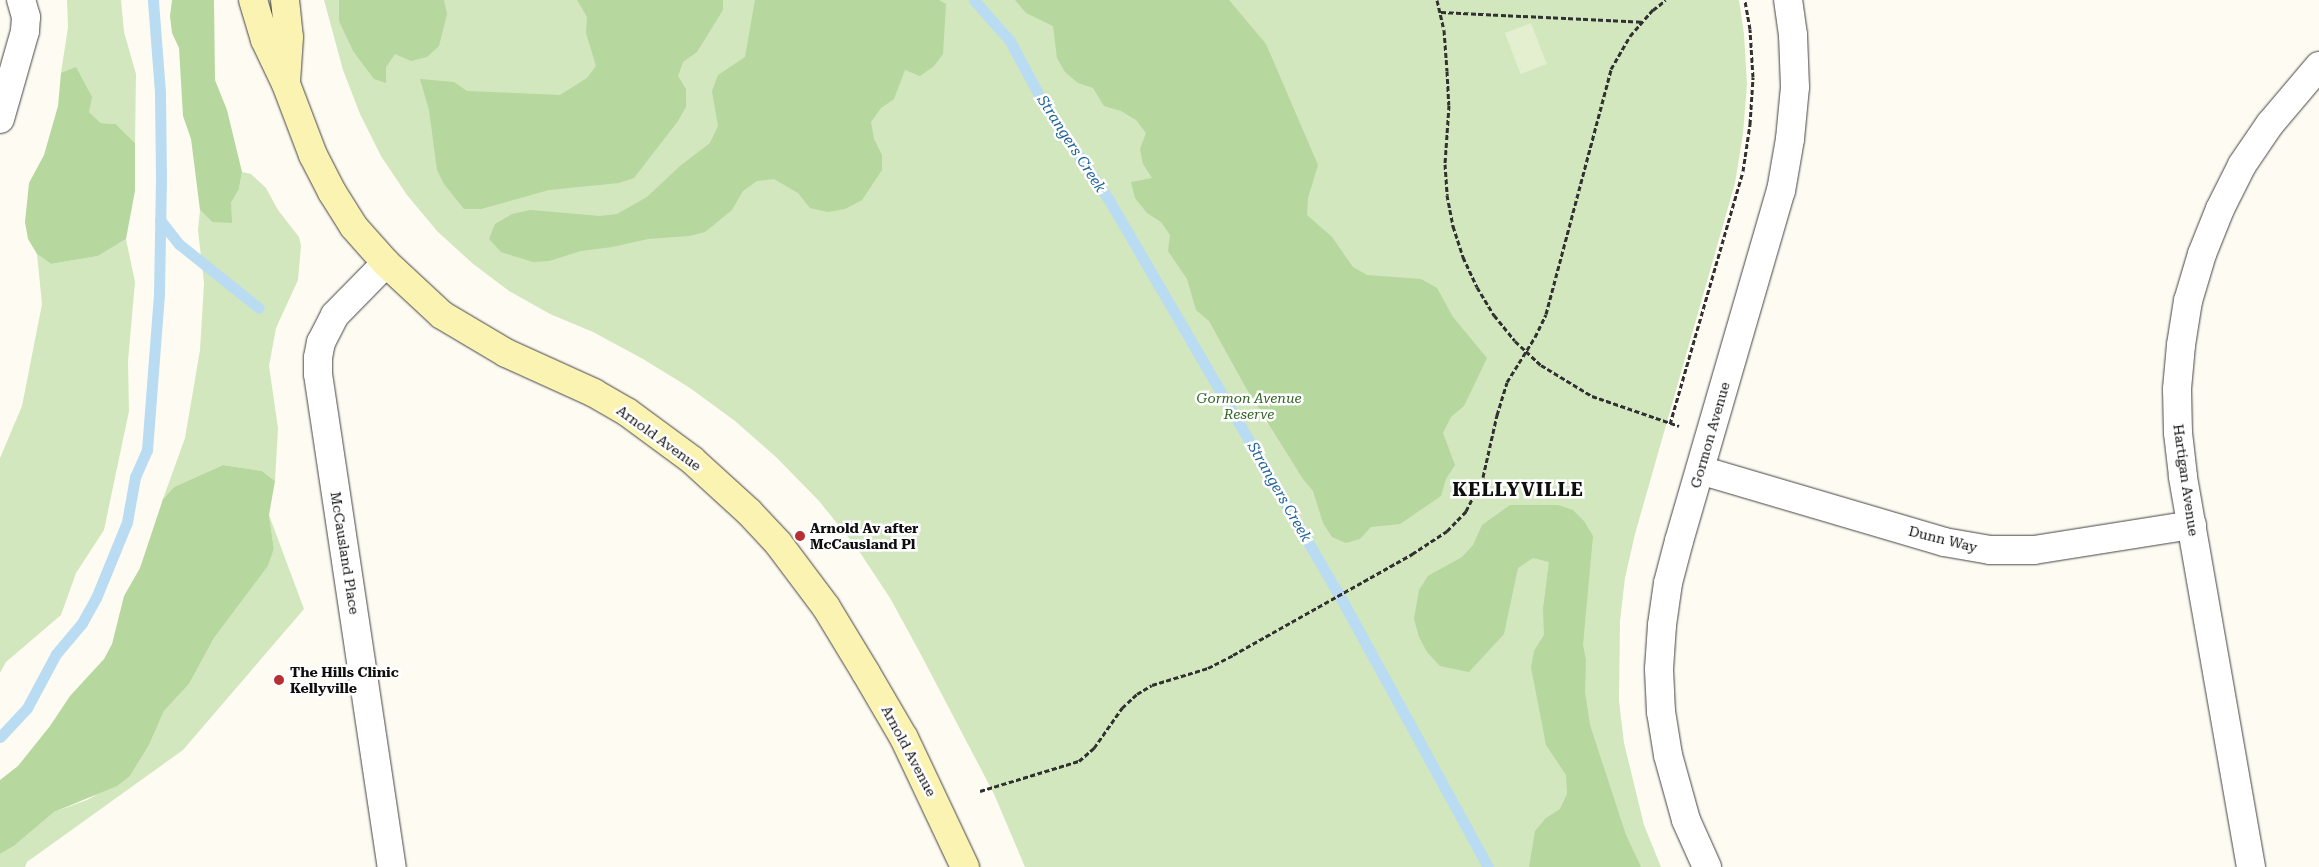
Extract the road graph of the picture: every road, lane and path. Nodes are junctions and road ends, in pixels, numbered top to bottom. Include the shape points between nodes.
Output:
1 (22, 0) edge
2 (253, 0) edge
3 (286, 0) edge
4 (1438, 0) edge
5 (1666, 0) edge
6 (1746, 0) edge
7 (1788, 0) edge
8 (1441, 12) junction
9 (1642, 22) junction
10 (2319, 66) edge
11 (286, 84) junction
12 (0, 119) edge
13 (386, 263) junction
14 (1527, 351) junction
15 (1670, 424) junction
16 (1680, 426) dead end
17 (1700, 470) junction
18 (2192, 525) junction
19 (980, 791) dead end
20 (392, 867) edge
21 (965, 867) edge
22 (1707, 867) edge
23 (2251, 867) edge

1 - 12 street via 25,31
2 - 11 street, Arnold Avenue via 265,40
3 - 11 street, Arnold Avenue via 289,37
4 - 8 path
5 - 9 path
6 - 15 path via 1752,77 1743,171
7 - 17 street, Gormon Avenue via 1795,87 1784,174
8 - 9 path
8 - 14 path via 1448,96 1446,171 1453,226 1477,287 1494,315
9 - 14 path via 1623,47 1607,81 1546,314
10 - 18 street, Hartigan Avenue via 2270,124 2242,165 2220,209 2191,292 2177,389 2178,433
11 - 13 street, Arnold Avenue via 312,155 332,192 354,227
13 - 20 street, McCausland Place via 335,315 321,342 318,374
13 - 21 street, Arnold Avenue via 424,300 474,336 627,412 692,460 749,512 778,543 826,607 866,672 904,738
14 - 15 path via 1542,365 1592,396
14 - 19 path via 1515,367 1500,401 1489,456 1477,492 1466,511 1447,530 1412,554 1208,668 1152,685 1137,694 1122,708 1094,748 1079,761
15 - 16 path
17 - 18 street, Dunn Way via 1944,542 1990,550 2034,550
17 - 22 street, Gormon Avenue via 1668,583 1659,669 1661,712 1671,771 1686,820
18 - 23 street, Hartigan Avenue

